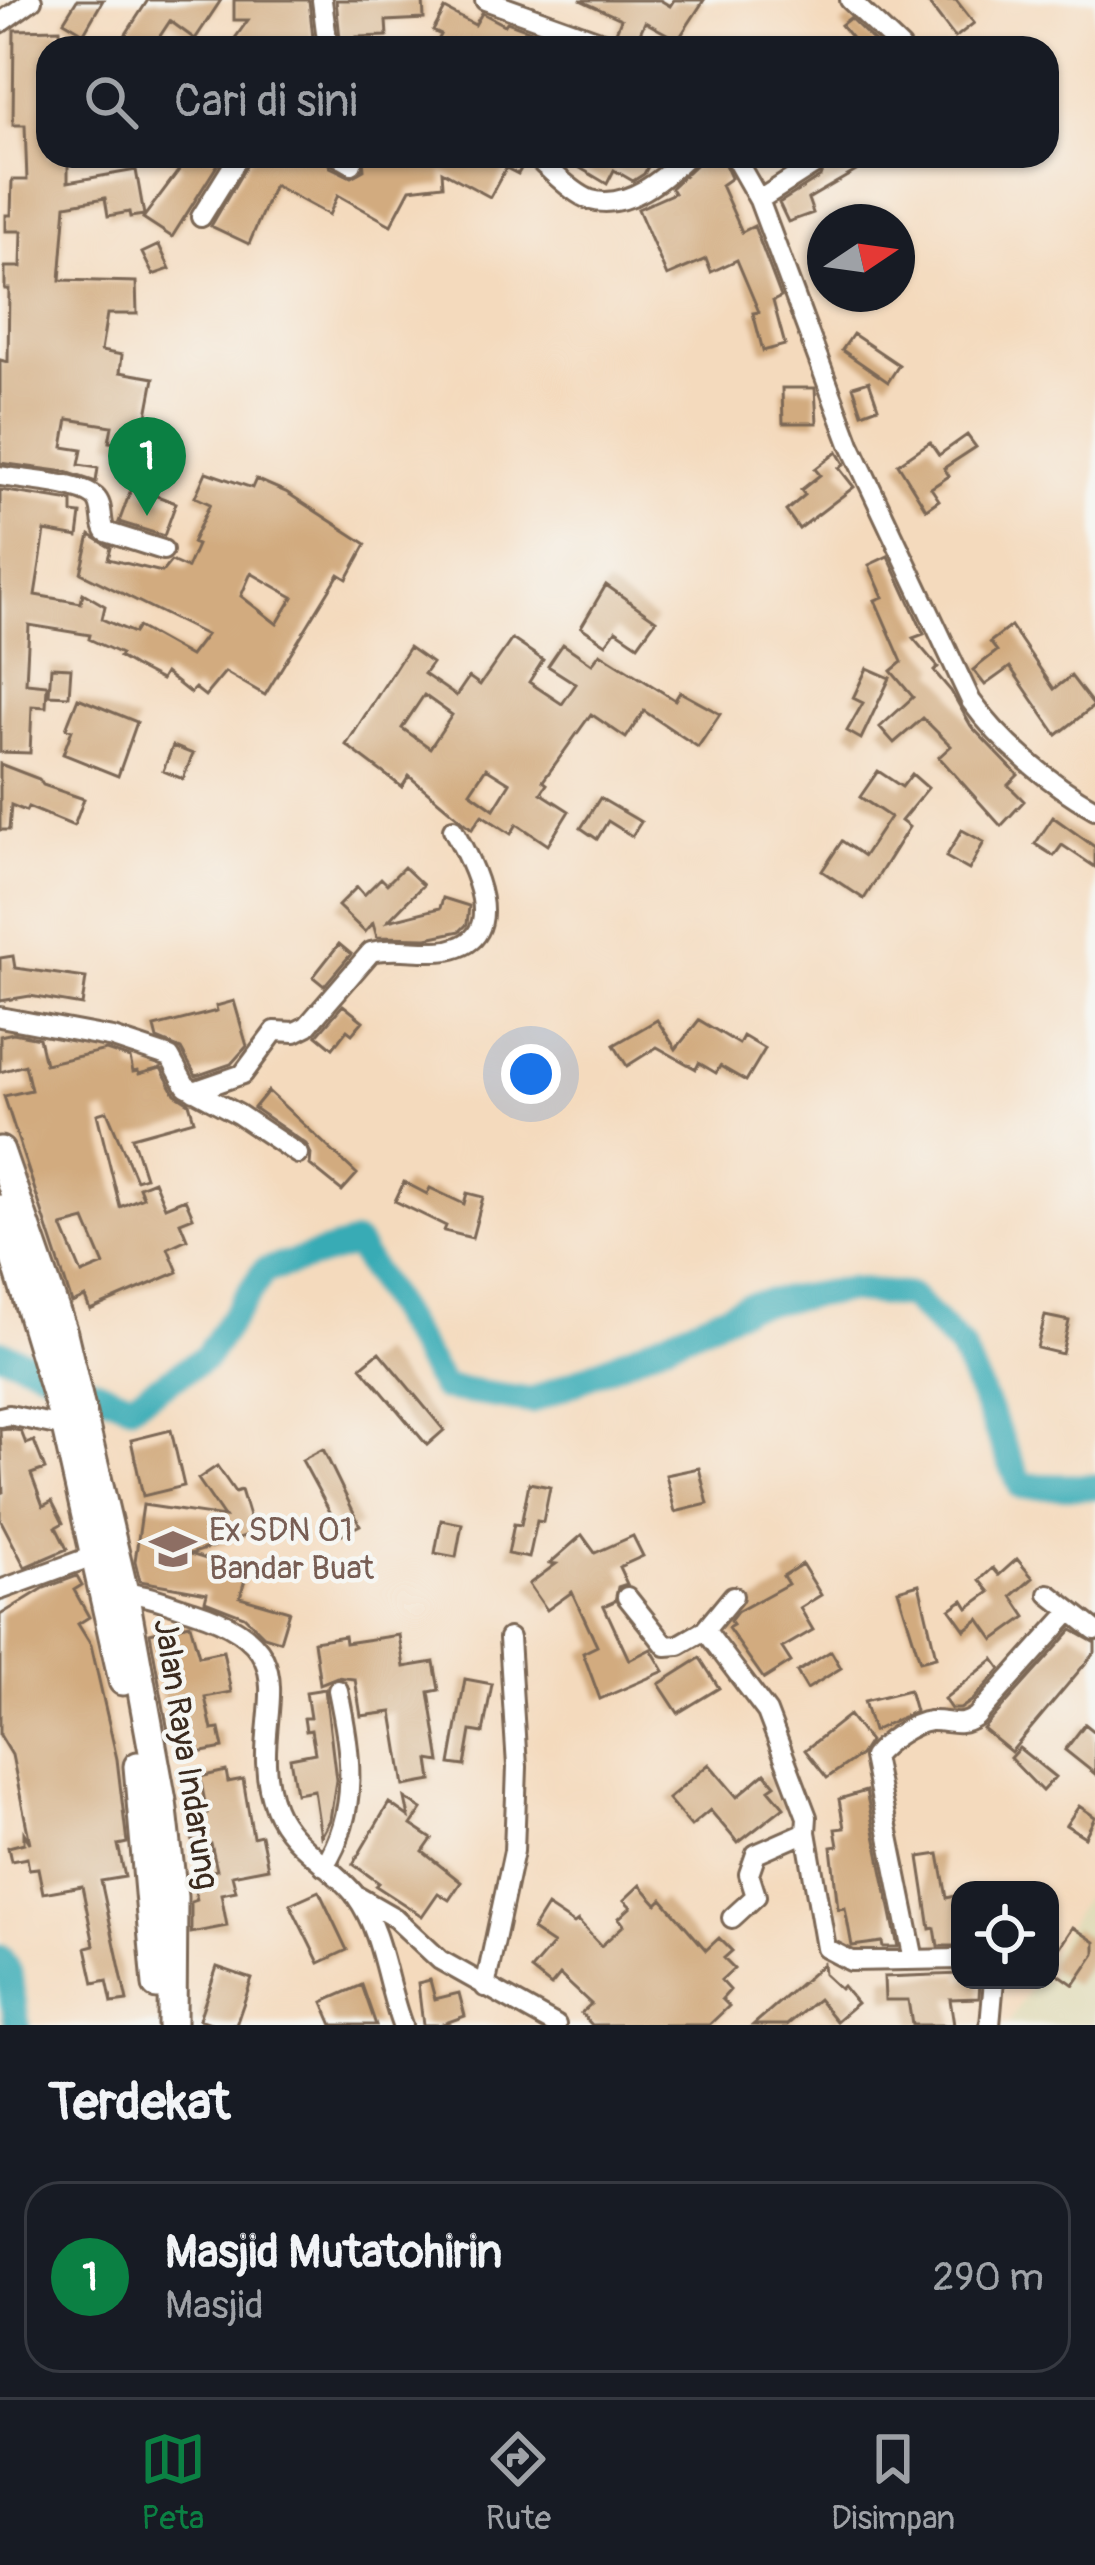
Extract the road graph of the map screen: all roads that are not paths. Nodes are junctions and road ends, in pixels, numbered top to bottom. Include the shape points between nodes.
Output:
1 (32, 0) edge
2 (322, 0) edge
3 (484, 0) edge
4 (850, 0) edge
5 (0, 22) edge
6 (326, 36) edge
7 (585, 36) edge
8 (889, 36) edge
9 (232, 168) edge
10 (548, 168) edge
11 (672, 168) edge
12 (741, 168) edge
13 (809, 168) edge
14 (759, 200) junction
15 (201, 217) dead end
16 (0, 476) edge
17 (163, 550) dead end
18 (1095, 809) edge
19 (453, 829) dead end
20 (0, 1017) edge
21 (194, 1091) junction
22 (0, 1151) edge
23 (298, 1154) dead end
24 (0, 1209) edge
25 (0, 1417) edge
26 (71, 1420) junction
27 (96, 1555) junction
28 (0, 1590) edge
29 (114, 1592) junction
30 (1049, 1594) dead end
31 (733, 1596) dead end
32 (627, 1597) dead end
33 (1070, 1612) junction
34 (705, 1630) junction
35 (1095, 1630) edge
36 (509, 1638) dead end
37 (338, 1690) dead end
38 (806, 1832) junction
39 (324, 1866) junction
40 (355, 1895) junction
41 (732, 1918) dead end
42 (951, 1959) edge
43 (914, 1960) junction
44 (485, 1987) junction
45 (993, 1989) edge
46 (154, 2025) edge
47 (172, 2025) edge
48 (403, 2025) edge
49 (556, 2025) edge
50 (990, 2025) edge

1 - 5 street
2 - 6 street
3 - 7 street
4 - 8 street
9 - 15 street
10 - 11 street via 589,200 616,201
12 - 14 street
13 - 14 street
14 - 18 street via 850,444 971,700 1046,775
16 - 17 street via 94,496 106,532
19 - 21 street via 483,890 484,918 470,940 449,950 370,952 307,1026 275,1031 243,1073
20 - 21 street via 170,1057
21 - 23 street
22 - 26 highway, Jalan Raya Indarung via 63,1334
24 - 26 highway, Jalan Raya Indarung
25 - 26 street
26 - 27 highway, Jalan Raya Indarung
26 - 29 highway, Jalan Raya Indarung
27 - 28 street
27 - 29 highway, Jalan Raya Indarung
29 - 39 street via 218,1619 260,1650 271,1684 268,1763 276,1810
29 - 46 highway, Jalan Raya Indarung via 142,1789
29 - 47 highway, Jalan Raya Indarung via 159,1781 173,1897
30 - 33 street
31 - 34 street
32 - 34 street via 666,1646
33 - 35 street
33 - 43 street via 976,1717 955,1726 928,1721 873,1757
34 - 38 street via 767,1712
36 - 44 street via 514,1851
37 - 39 street via 350,1801
38 - 41 street via 756,1854 749,1874 756,1896
38 - 43 street via 826,1948 851,1961
39 - 40 street
40 - 44 street
40 - 48 street
42 - 43 street
44 - 49 street
45 - 50 street

